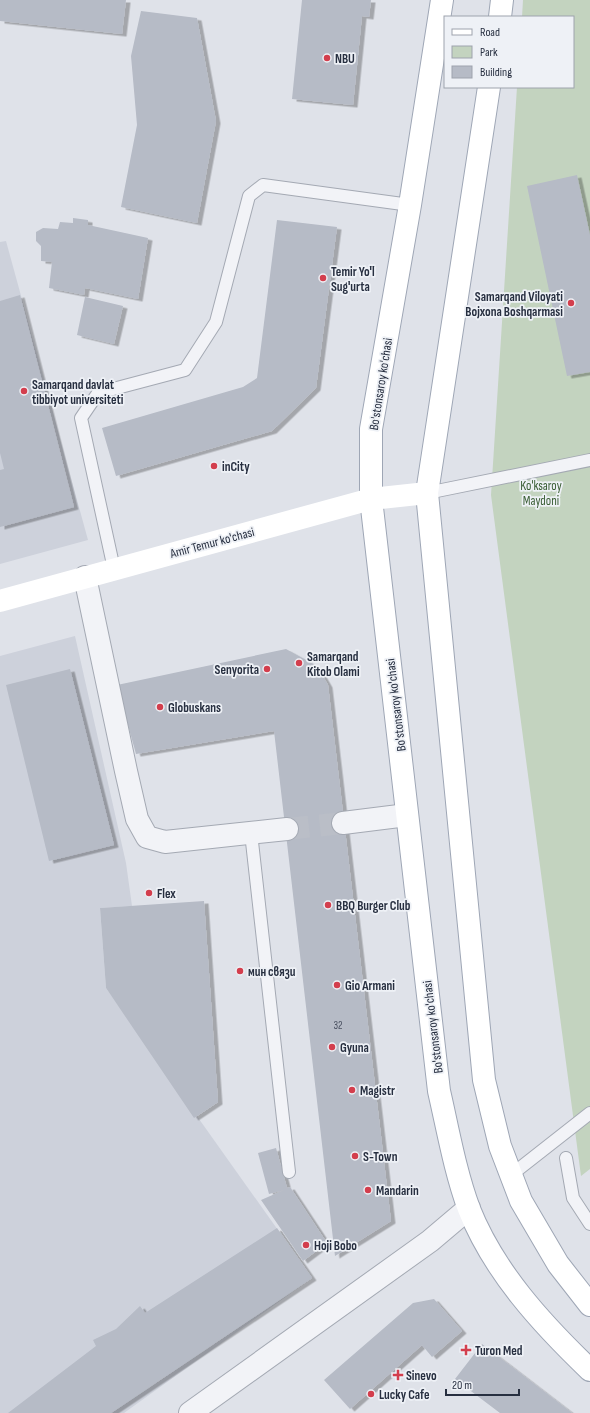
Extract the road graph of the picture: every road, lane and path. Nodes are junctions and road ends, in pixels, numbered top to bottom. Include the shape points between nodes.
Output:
1 (442, 0) edge
2 (502, 0) edge
3 (500, 16) edge
4 (489, 88) edge
5 (410, 205) junction
6 (590, 460) edge
7 (427, 493) junction
8 (371, 499) junction
9 (114, 569) junction
10 (85, 577) junction
11 (0, 601) edge
12 (408, 815) junction
13 (343, 822) tunnel mouth
14 (286, 829) tunnel mouth
15 (251, 833) junction
16 (590, 1113) edge
17 (566, 1158) dead end
18 (289, 1172) dead end
19 (511, 1175) junction
20 (469, 1208) junction
21 (590, 1224) edge
22 (590, 1305) edge
23 (590, 1370) edge
24 (190, 1413) edge

1 - 5 main road, Bo'stonsaroy ko'chasi
2 - 3 main road
4 - 7 main road
5 - 8 main road, Bo'stonsaroy ko'chasi via 371,429
5 - 9 lane via 263,185 249,196 216,322 185,370 98,393 81,418
6 - 7 lane
7 - 8 main road, Amir Temur ko'chasi
7 - 19 main road via 484,1080 500,1146
8 - 9 main road, Amir Temur ko'chasi
8 - 12 main road, Bo'stonsaroy ko'chasi
9 - 10 main road, Amir Temur ko'chasi
10 - 11 main road, Amir Temur ko'chasi
10 - 15 street via 127,778 138,819 147,837 165,842
12 - 13 street
12 - 20 main road, Bo'stonsaroy ko'chasi via 439,1091
14 - 15 street
15 - 18 lane
16 - 19 lane
17 - 21 lane via 573,1198
19 - 22 main road via 521,1201 558,1264
20 - 23 main road, Bo'stonsaroy ko'chasi via 483,1238 523,1298 557,1338
20 - 24 street via 423,1245

